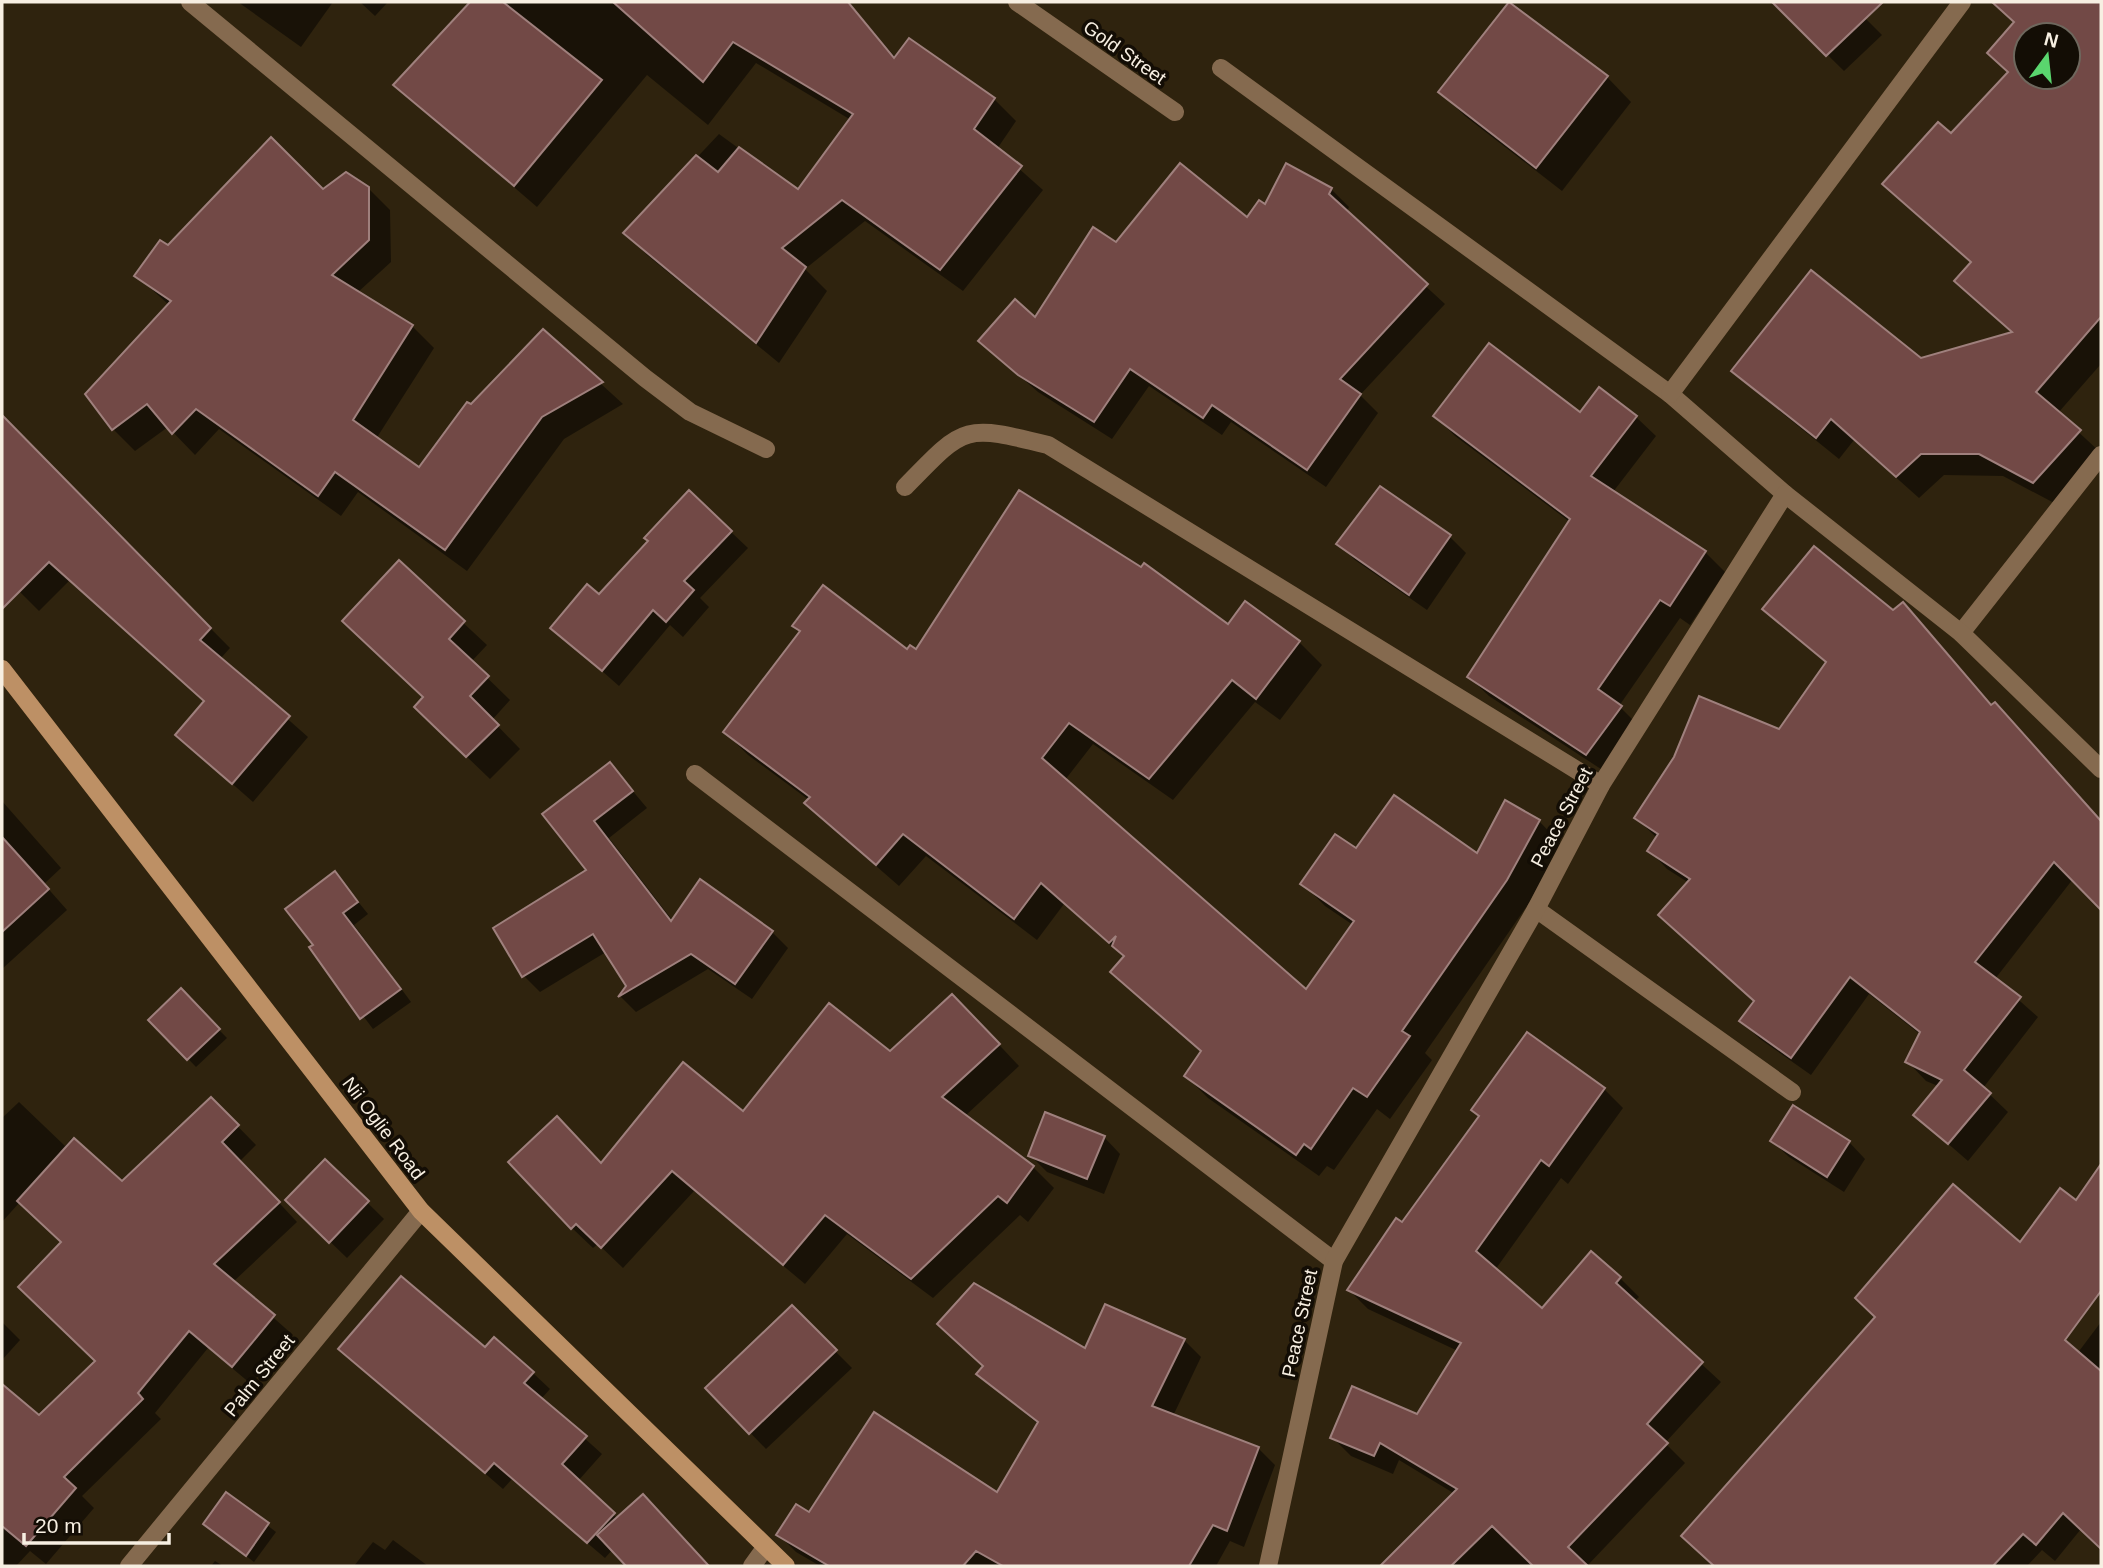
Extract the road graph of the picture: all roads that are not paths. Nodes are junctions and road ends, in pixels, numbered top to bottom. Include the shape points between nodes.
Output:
1 (190, 2) edge
2 (1017, 2) edge
3 (1962, 2) edge
4 (1221, 68) dead end
5 (1175, 112) dead end
6 (1670, 394) junction
7 (766, 449) dead end
8 (2101, 455) edge
9 (905, 487) dead end
10 (1785, 494) junction
11 (1961, 633) junction
12 (2, 669) edge
13 (2101, 769) edge
14 (695, 774) dead end
15 (1601, 785) junction
16 (1536, 909) junction
17 (1792, 1092) dead end
18 (421, 1211) junction
19 (1334, 1261) junction
20 (765, 1548) junction
21 (129, 1566) edge
22 (752, 1566) edge
23 (786, 1566) edge
24 (1268, 1566) edge

1 - 7 street via 645,378 690,412
2 - 5 street, Gold Street
3 - 6 street
4 - 6 street
6 - 10 street
8 - 11 street
9 - 15 street via 948,443 971,432 992,431 1048,445
10 - 11 street
10 - 15 street, Peace Street
11 - 13 street
12 - 18 street, Nii Oglie Road
14 - 19 street
15 - 16 street, Peace Street
16 - 17 street
16 - 19 street, Peace Street
18 - 20 street, Nii Oglie Road
18 - 21 street, Palm Street
19 - 24 street, Peace Street
20 - 22 street
20 - 23 street, Nii Oglie Road

